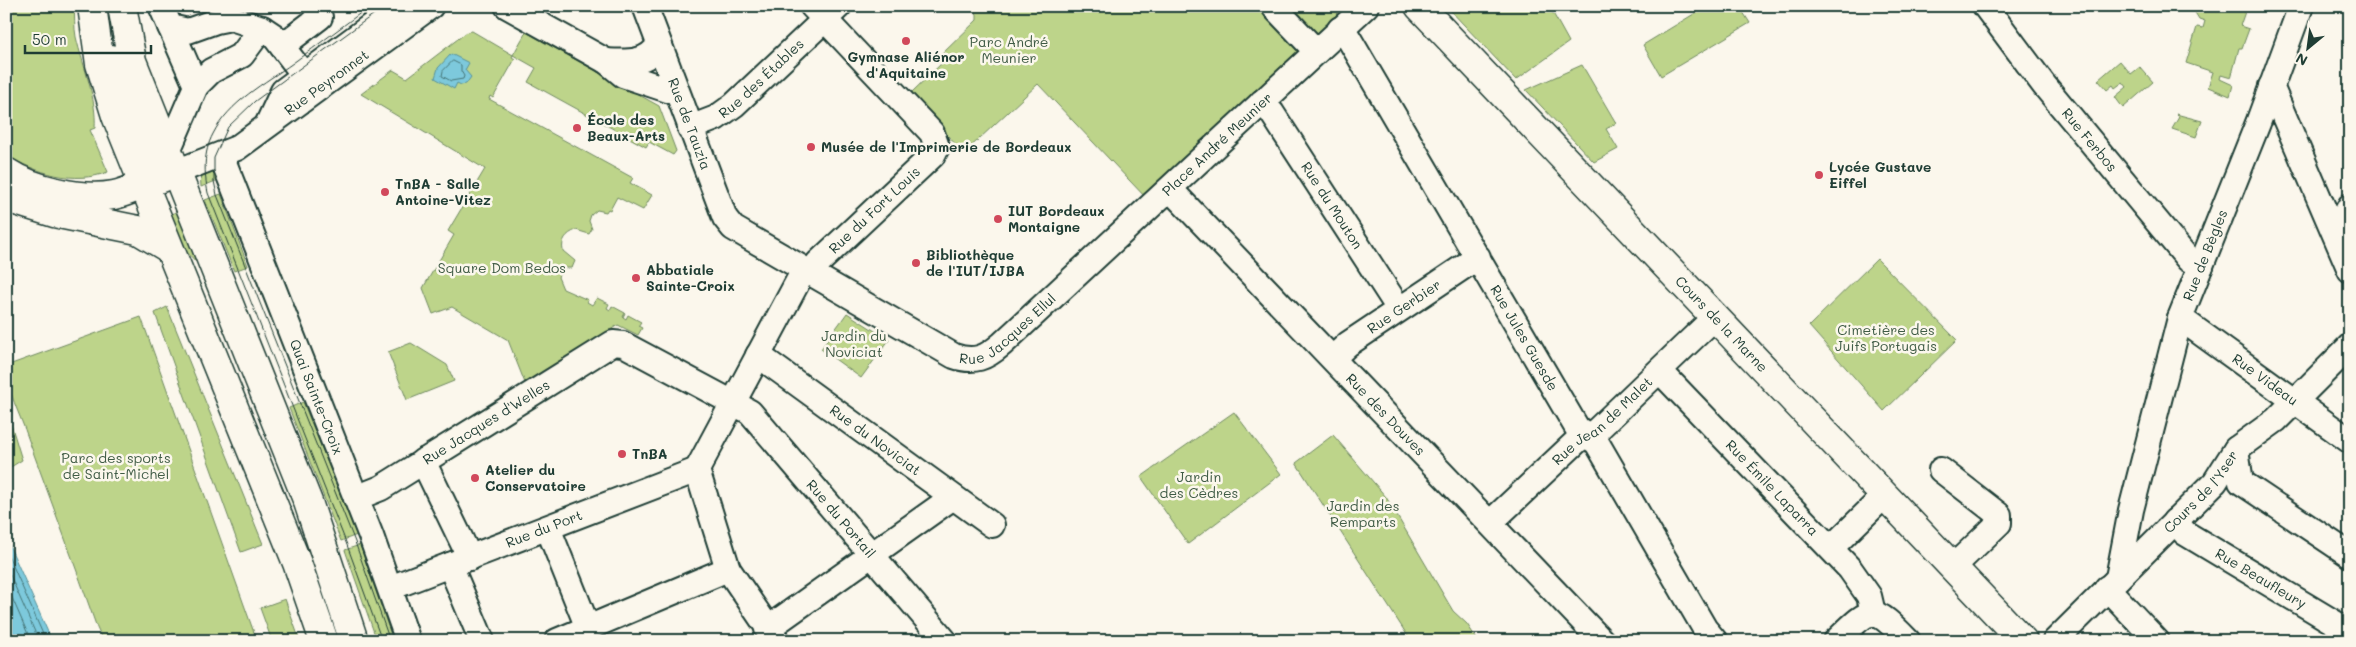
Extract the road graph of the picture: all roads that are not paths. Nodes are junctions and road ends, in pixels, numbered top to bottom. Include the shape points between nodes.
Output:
1 (92, 6) edge
2 (104, 6) edge
3 (122, 6) edge
4 (315, 6) edge
5 (398, 6) edge
6 (431, 6) edge
7 (508, 6) edge
8 (645, 6) edge
9 (1366, 6) edge
10 (1419, 6) edge
11 (1985, 6) edge
12 (2301, 6) edge
13 (1275, 8) dead end
14 (825, 11) edge
15 (237, 12) edge
16 (166, 17) edge
17 (262, 28) junction
18 (1340, 29) junction
19 (659, 44) junction
20 (282, 46) junction
21 (1316, 52) junction
22 (606, 61) junction
23 (304, 75) junction
24 (196, 86) junction
25 (2271, 86) junction
26 (677, 93) junction
27 (1262, 102) junction
28 (2258, 123) junction
29 (2288, 125) junction
30 (266, 126) junction
31 (690, 128) junction
32 (221, 155) junction
33 (164, 158) junction
34 (6, 172) edge
35 (144, 184) junction
36 (1170, 189) junction
37 (6, 198) edge
38 (2350, 206) edge
39 (2335, 233) junction
40 (168, 248) junction
41 (1478, 257) junction
42 (2201, 266) junction
43 (2350, 270) edge
44 (808, 272) junction
45 (1069, 282) joint
46 (1400, 309) junction
47 (1716, 317) junction
48 (2180, 318) junction
49 (613, 343) joint
50 (2350, 346) edge
51 (758, 355) junction
52 (1333, 358) junction
53 (1660, 371) junction
54 (733, 402) junction
55 (2295, 402) junction
56 (1588, 435) junction
57 (2350, 441) edge
58 (2236, 449) junction
59 (423, 461) junction
60 (697, 470) junction
61 (1941, 470) dead end
62 (1884, 495) junction
63 (951, 496) junction
64 (356, 498) junction
65 (2131, 510) junction
66 (2175, 521) junction
67 (1490, 523) junction
68 (992, 526) dead end
69 (548, 528) junction
70 (2151, 546) junction
71 (1831, 548) junction
72 (872, 554) junction
73 (2350, 555) edge
74 (460, 562) junction
75 (1953, 567) junction
76 (728, 569) junction
77 (2113, 583) junction
78 (390, 588) junction
79 (1873, 614) junction
80 (588, 628) junction
81 (2350, 632) edge
82 (772, 635) edge
83 (324, 641) edge
84 (354, 641) edge
85 (408, 641) edge
86 (482, 641) edge
87 (557, 641) edge
88 (945, 641) edge
89 (1602, 641) edge
90 (1715, 641) edge
91 (1836, 641) edge
92 (1908, 641) edge
93 (2023, 641) edge
94 (2056, 641) edge
95 (2157, 641) edge

1 - 35 main road via 96,44 106,86
2 - 33 street via 108,48 117,75
3 - 33 main road via 132,61
4 - 20 street via 320,17
5 - 23 street
6 - 30 street, Rue Peyronnet
7 - 22 street
8 - 19 street, Rue de Tauzia
9 - 18 street, Place André Meunier
10 - 47 main road, Cours de la Marne
11 - 42 street, Rue Ferbos via 2039,78 2188,259
12 - 25 street, Rue de Bègles
13 - 21 street
14 - 31 street, Rue des Étables via 734,105 716,118
14 - 44 street, Rue du Fort Louis via 932,133 937,147
15 - 16 street via 188,30
15 - 17 street
16 - 24 street
17 - 20 street
17 - 24 street via 242,55 211,71
18 - 21 street, Place André Meunier
18 - 41 street, Rue Jules Guesde via 1348,37
19 - 22 street via 651,55 638,60
19 - 26 street, Rue de Tauzia
20 - 23 street
21 - 27 street, Place André Meunier
22 - 26 street via 623,75
23 - 30 street via 283,91
24 - 33 street
25 - 28 street, Rue de Bègles
25 - 29 street
26 - 31 street, Rue de Tauzia
27 - 36 street, Place André Meunier
27 - 46 street, Rue du Mouton
28 - 29 street via 2275,120
28 - 42 street, Rue de Bègles
29 - 39 street
30 - 32 street, Rue Peyronnet via 237,148
31 - 44 street, Rue de Tauzia via 725,218 733,228
32 - 33 street, Rue Peyronnet
32 - 64 street, Quai Sainte-Croix
33 - 35 main road
33 - 84 main road via 308,502
34 - 35 main road via 45,189 88,197 115,195
35 - 40 main road
36 - 45 street, Place André Meunier
36 - 52 street, Rue des Douves
37 - 40 main road via 54,213 138,230
38 - 39 street
39 - 43 street
40 - 83 main road via 297,563
41 - 46 street, Rue Gerbier
41 - 56 street, Rue Jules Guesde via 1577,428
42 - 48 street, Rue de Bègles
44 - 45 street, Rue Jacques Ellul via 954,356 975,360 988,356
44 - 51 street, Rue du Fort Louis
46 - 52 street, Rue Gerbier
47 - 53 street, Rue Jean de Malet
47 - 62 main road, Cours de la Marne
48 - 55 street, Rue Videau
48 - 65 street, Rue de Bègles
49 - 54 street, Rue du Portail via 623,344
49 - 59 street, Rue Jacques d'Welles
50 - 55 street, Cours de l'Yser
51 - 54 street, Rue du Fort Louis
51 - 63 street, Rue du Noviciat
52 - 67 street, Rue des Douves
53 - 56 street, Rue Jean de Malet
53 - 71 street, Rue Émile Laparra
54 - 60 street, Rue du Fort Louis
54 - 72 street, Rue du Portail via 750,412 764,427
55 - 57 street, Rue Videau
55 - 58 street, Cours de l'Yser
56 - 67 street, Rue Jean de Malet via 1578,440
56 - 90 street, Rue Jules Guesde via 1597,443
58 - 66 street, Cours de l'Yser via 2215,482
58 - 73 street via 2241,482
59 - 64 street, Rue Jacques d'Welles via 381,488
59 - 74 street
60 - 69 street, Rue du Port
60 - 76 street
61 - 75 street via 1999,515 1999,523
62 - 71 street
62 - 75 main road, Cours de la Marne
63 - 68 street, Rue du Noviciat
63 - 72 street
64 - 78 street, Quai Sainte-Croix
65 - 70 street via 2139,534
65 - 77 street, Rue de Bègles
66 - 70 street, Cours de l'Yser
66 - 81 street, Rue Beaufleury via 2185,533
67 - 89 street, Rue des Douves
69 - 74 street, Rue du Port
69 - 80 street
70 - 77 street, Cours de l'Yser
71 - 79 street, Rue Émile Laparra via 1869,596
72 - 82 street
72 - 88 street, Rue du Portail
74 - 78 street, Rue du Port
74 - 86 street
75 - 93 main road, Cours de la Marne
76 - 80 street
76 - 82 street
77 - 94 street, Cours de l'Yser
77 - 95 street
78 - 85 street, Quai Sainte-Croix
79 - 91 street via 1864,615
79 - 92 street via 1884,616
80 - 87 street

